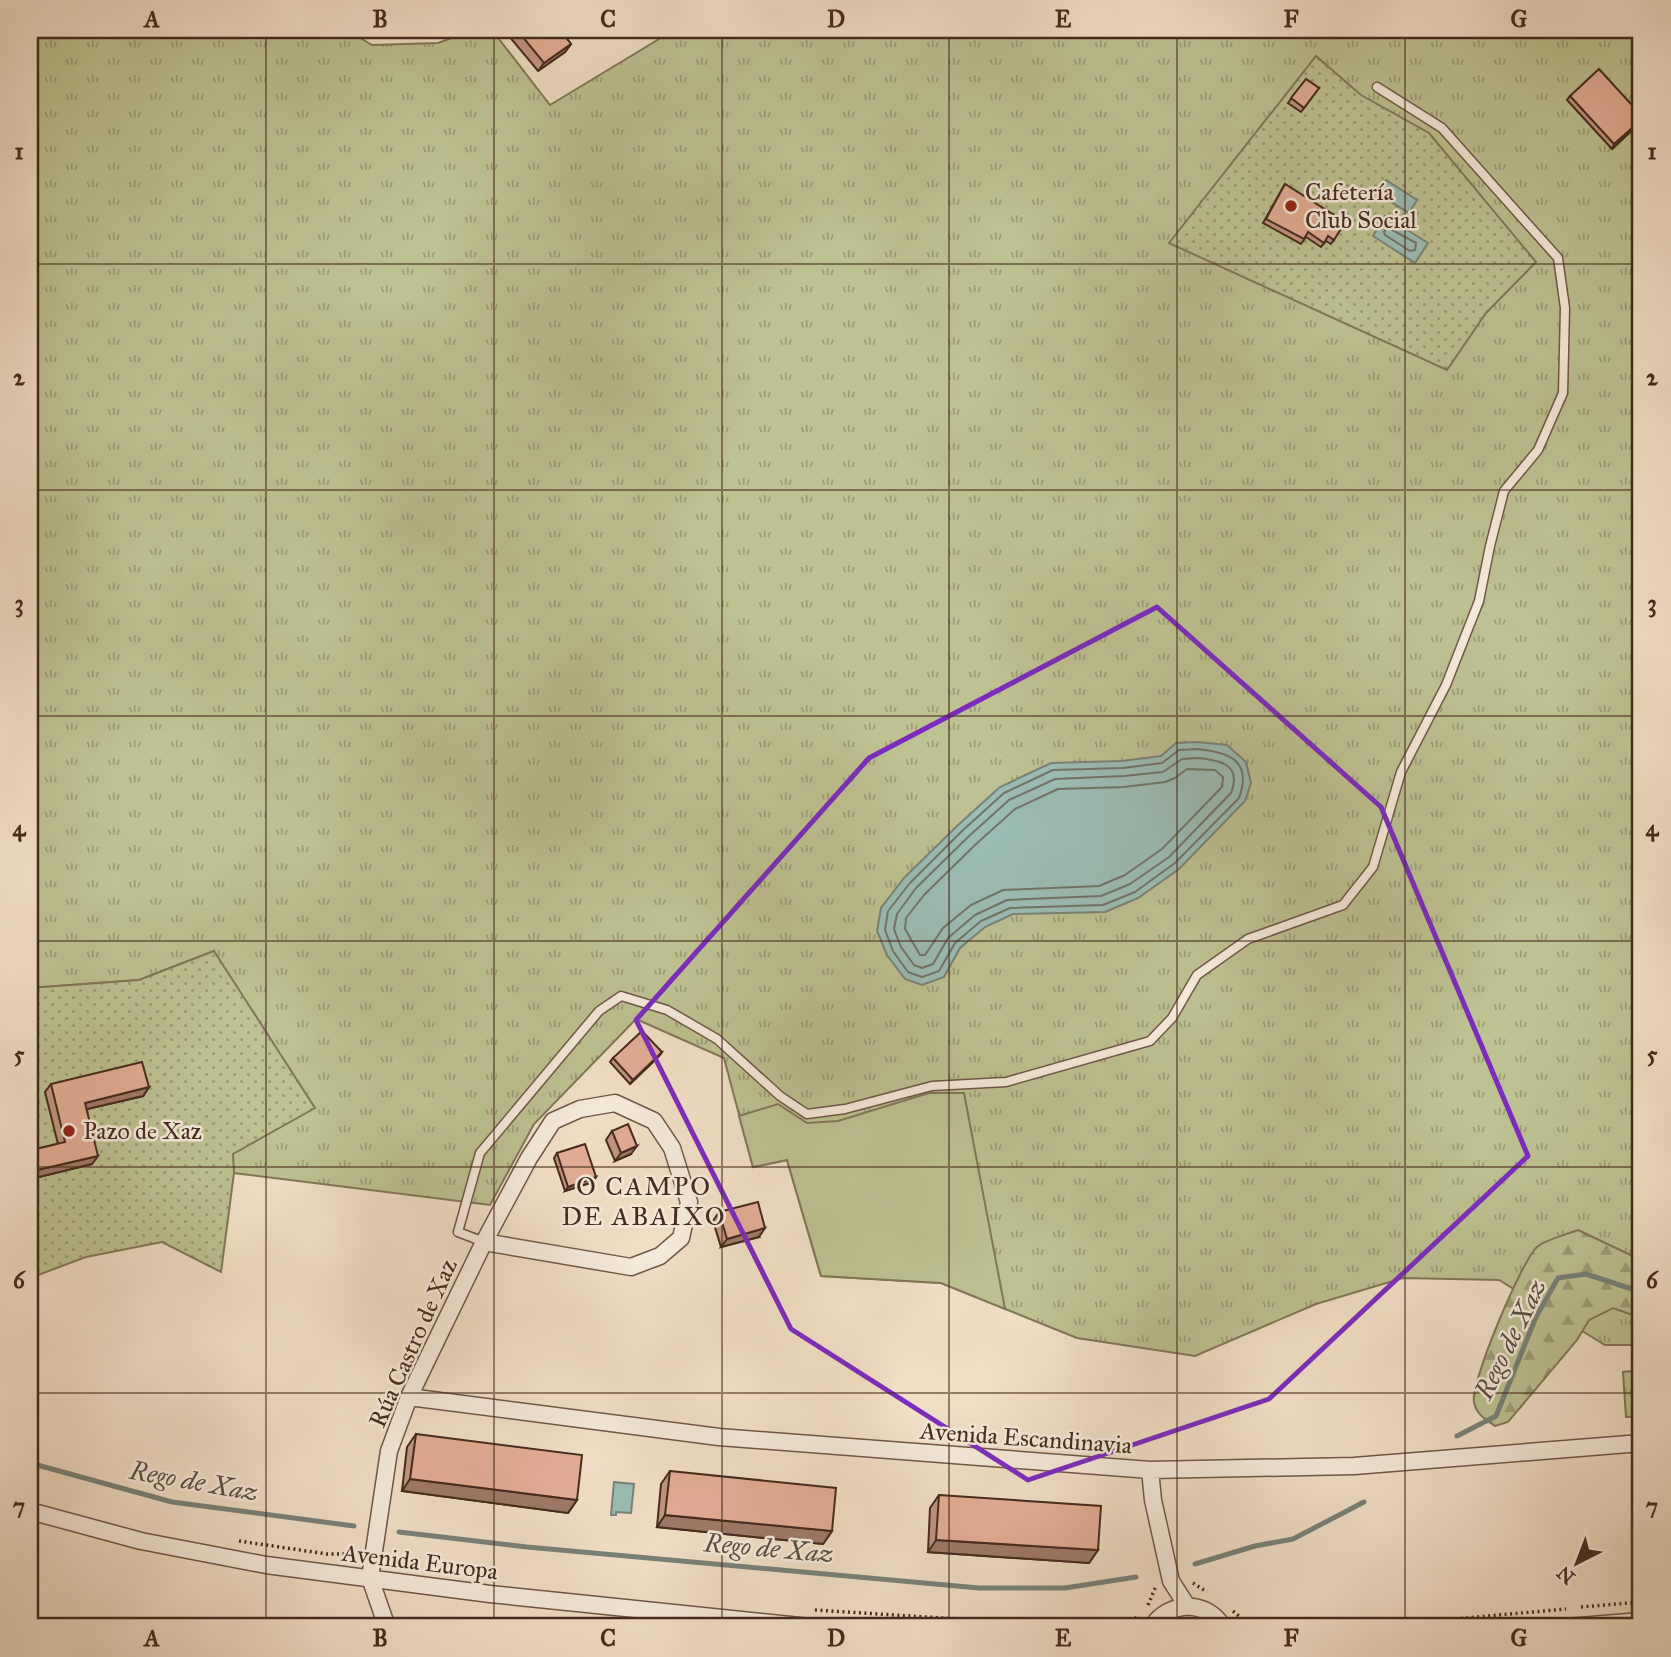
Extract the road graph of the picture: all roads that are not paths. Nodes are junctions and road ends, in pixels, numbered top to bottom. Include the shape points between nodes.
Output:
1 (1377, 87) dead end
2 (484, 1242) junction
3 (409, 1397) junction
4 (1641, 1443) edge
5 (1150, 1470) junction
6 (30, 1511) edge
7 (370, 1578) junction
8 (1164, 1580) junction
9 (1187, 1606) junction
10 (1167, 1612) junction
11 (1641, 1621) edge
12 (387, 1627) edge
13 (810, 1627) edge
14 (1152, 1627) edge
15 (1223, 1627) edge
16 (1567, 1627) edge

1 - 2 lane via 1442,128 1558,258 1565,309 1563,393 1538,450 1504,491 1479,601 1446,685 1401,772 1373,867 1343,905 1248,939 1197,975 1172,1018 1150,1041 1006,1082 932,1086 807,1114 717,1039 667,1010 621,996 599,1011 480,1153 458,1233
2 - 2 street, Rúa Castro de Xaz via 553,1121 580,1109 615,1104 654,1121 672,1148 689,1202 681,1238 660,1256 631,1267
2 - 3 street, Rúa Castro de Xaz
3 - 5 street, Avenida Escandinavia via 719,1437
3 - 7 street, Rúa Castro de Xaz via 389,1451
4 - 5 street, Avenida Escandinavia via 1354,1466
5 - 8 street
6 - 7 street, Avenida Europa via 141,1541 266,1565
7 - 12 street, Rúa Castro de Xaz
7 - 13 street, Avenida Europa
8 - 9 street
8 - 10 street
9 - 10 street
9 - 15 street via 1202,1608
10 - 14 street
11 - 16 street

